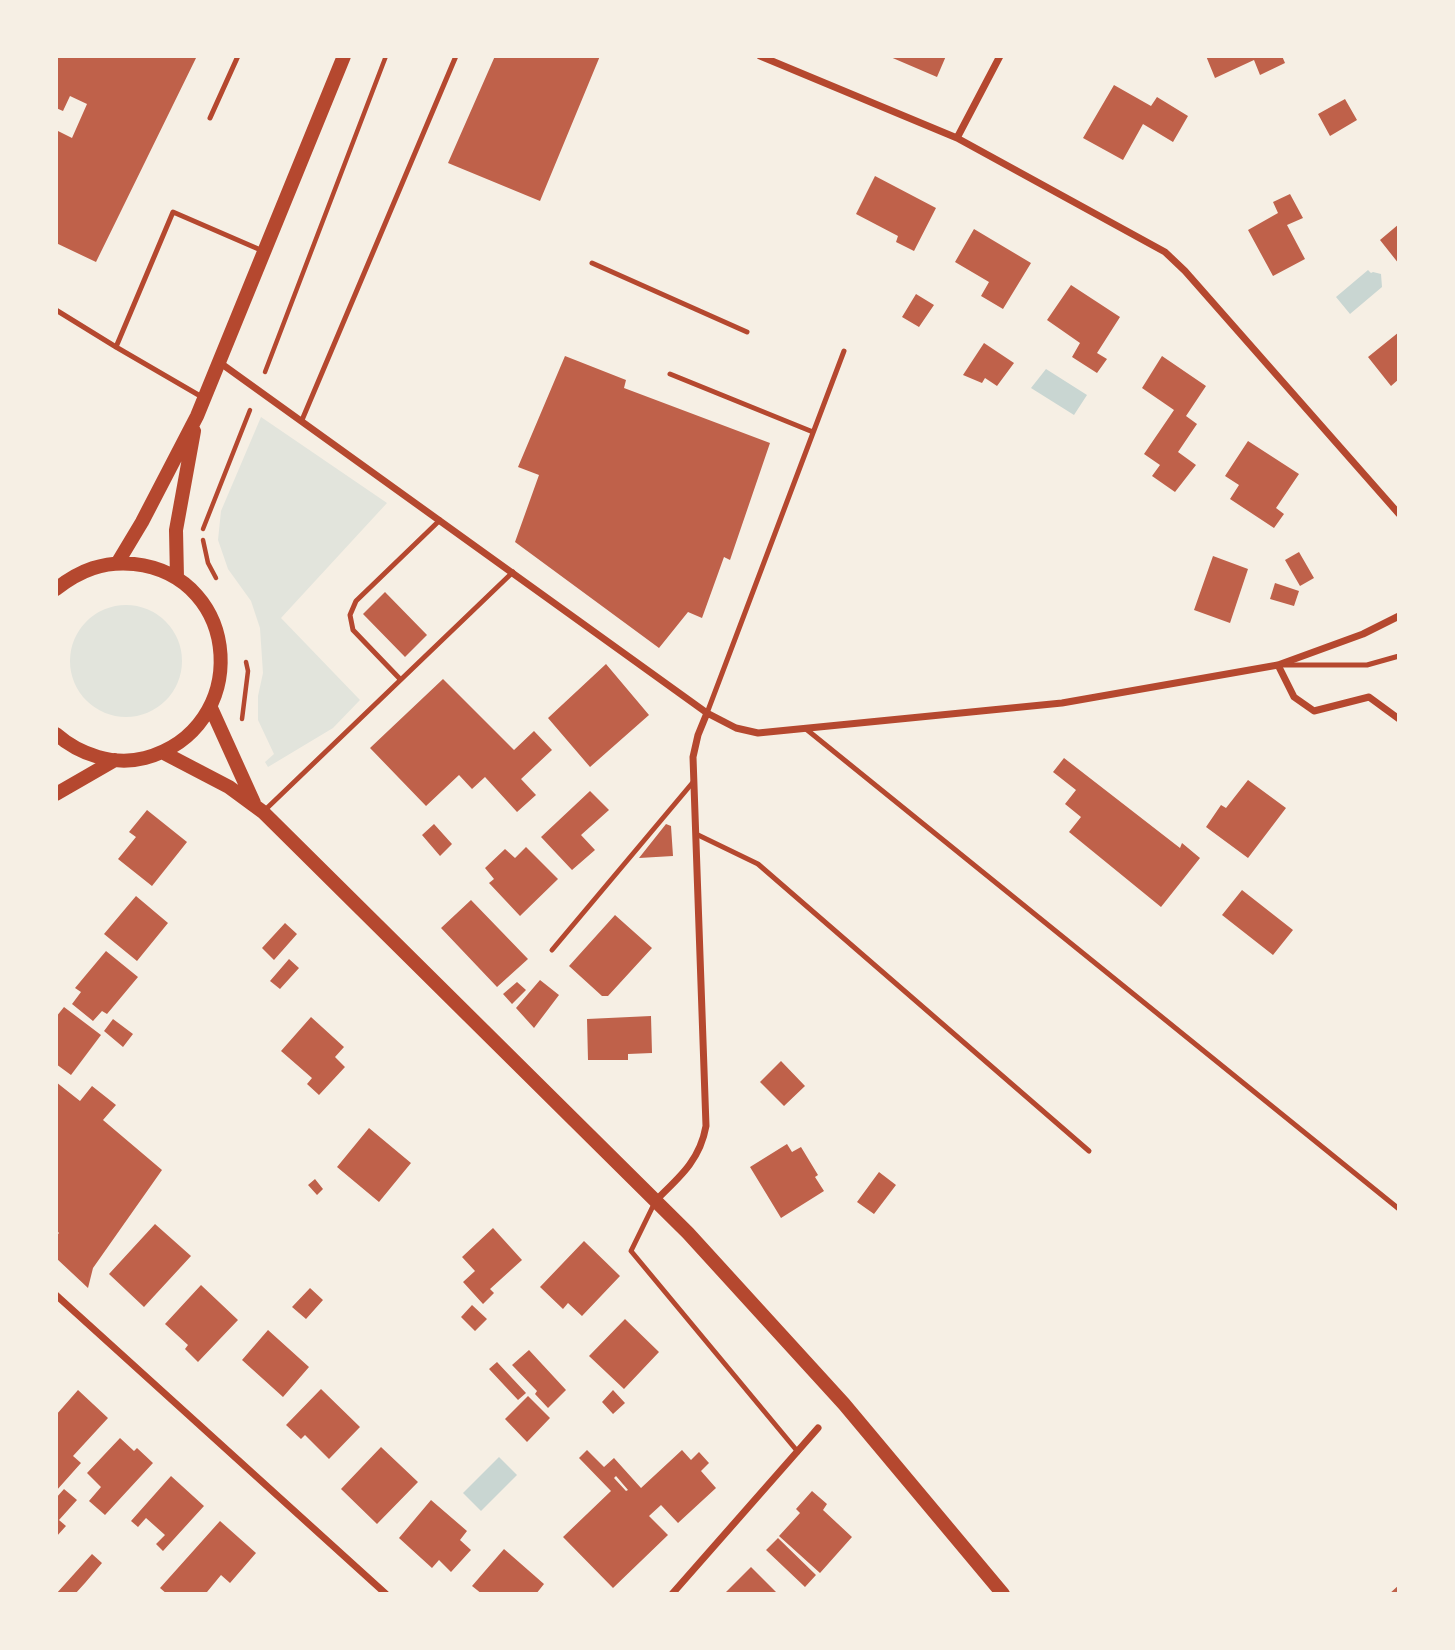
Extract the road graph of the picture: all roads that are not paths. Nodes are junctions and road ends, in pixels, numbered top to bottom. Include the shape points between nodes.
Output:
1 (239, 56) edge
2 (344, 56) edge
3 (456, 56) edge
4 (760, 56) edge
5 (1000, 56) edge
6 (210, 118) dead end
7 (957, 138) junction
8 (263, 251) junction
9 (592, 263) dead end
10 (56, 310) edge
11 (747, 332) dead end
12 (116, 347) junction
13 (844, 351) dead end
14 (219, 362) junction
15 (670, 373) dead end
16 (204, 398) junction
17 (197, 416) junction
18 (302, 420) junction
19 (813, 432) junction
20 (1399, 513) edge
21 (440, 520) junction
22 (118, 562) junction
23 (513, 572) junction
24 (177, 578) junction
25 (56, 589) edge
26 (1399, 616) edge
27 (1399, 656) edge
28 (1279, 665) junction
29 (400, 679) junction
30 (211, 708) junction
31 (707, 713) junction
32 (1399, 719) edge
33 (806, 729) junction
34 (56, 734) edge
35 (162, 752) junction
36 (115, 760) junction
37 (695, 781) junction
38 (56, 794) edge
39 (259, 808) junction
40 (696, 834) junction
41 (552, 950) dead end
42 (1088, 1151) dead end
43 (656, 1200) junction
44 (1399, 1209) edge
45 (56, 1294) edge
46 (818, 1428) dead end
47 (798, 1452) junction
48 (386, 1594) edge
49 (672, 1594) edge
50 (1003, 1594) edge

1 - 6 lane
2 - 8 main road
3 - 18 lane
4 - 7 street
5 - 7 street
7 - 20 street via 1165,252
8 - 12 lane via 173,212
8 - 14 main road
9 - 11 lane
10 - 12 lane
12 - 16 lane
13 - 19 lane
14 - 16 main road
14 - 18 street
15 - 19 lane
16 - 17 main road
17 - 22 main road
17 - 24 main road via 176,530
18 - 21 street
19 - 31 lane
21 - 23 street
21 - 29 lane via 356,601 350,615 353,630
22 - 24 main road via 150,566
22 - 25 main road via 94,566
23 - 29 lane
23 - 31 street
24 - 30 main road via 204,605 218,635 222,669
26 - 28 street
27 - 28 lane via 1367,665
28 - 32 street via 1294,697 1314,711 1369,697
28 - 33 street via 1062,703
29 - 39 lane
30 - 35 main road via 189,735
30 - 39 main road
31 - 33 street via 758,733
31 - 37 street via 693,757
33 - 44 lane
34 - 36 main road via 78,750
35 - 36 main road
35 - 39 main road
36 - 38 main road
37 - 40 street
37 - 41 lane
39 - 43 main road
40 - 42 lane via 758,864
40 - 43 street via 706,1126 695,1158
43 - 47 lane via 631,1251
43 - 50 main road via 844,1404
45 - 48 street
46 - 47 street
47 - 49 street

